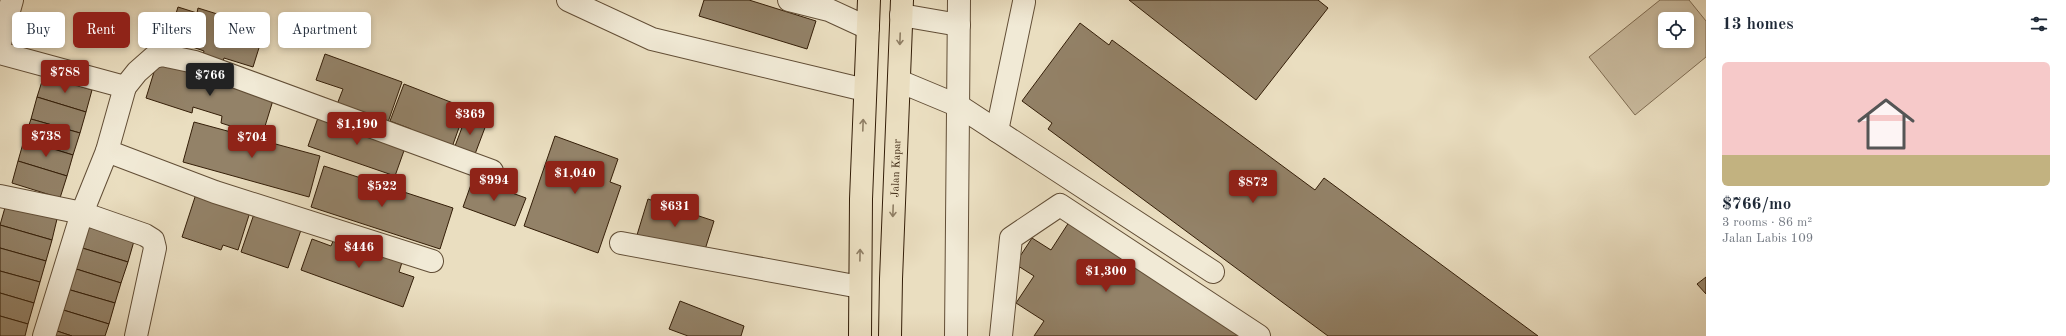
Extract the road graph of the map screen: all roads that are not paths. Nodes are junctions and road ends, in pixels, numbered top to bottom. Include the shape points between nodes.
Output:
1 (12, 0) edge
2 (568, 0) edge
3 (789, 0) edge
4 (869, 0) edge
5 (959, 0) edge
6 (1024, 2) dead end
7 (901, 7) edge
8 (959, 25) junction
9 (868, 28) junction
10 (0, 43) edge
11 (0, 53) edge
12 (899, 81) junction
13 (125, 87) junction
14 (864, 90) junction
15 (959, 106) junction
16 (997, 131) junction
17 (107, 150) junction
18 (492, 171) dead end
19 (0, 196) edge
20 (82, 213) junction
21 (621, 243) dead end
22 (432, 261) dead end
23 (1213, 272) dead end
24 (860, 287) junction
25 (44, 336) edge
26 (136, 336) edge
27 (860, 336) edge
28 (890, 336) edge
29 (956, 336) edge
30 (1001, 336) edge
31 (1259, 336) edge

1 - 10 street
2 - 14 street via 652,39
3 - 9 street via 829,10
4 - 9 highway
5 - 8 street
6 - 16 street
7 - 8 street
7 -> 12 highway, Jalan Kapar
8 - 15 street
9 - 14 highway
11 - 13 street
12 - 15 street
12 -> 28 highway, Jalan Kapar
13 - 17 street
13 - 18 street via 154,57 162,54 179,57
24 -> 14 highway
15 - 16 street
15 - 29 street
16 - 23 street
17 - 20 street
17 - 22 street via 215,192
19 - 20 street
20 - 25 street
20 - 26 street via 145,234 153,240 155,248
21 - 24 street
24 - 27 highway
30 - 31 street via 1011,238 1060,205

